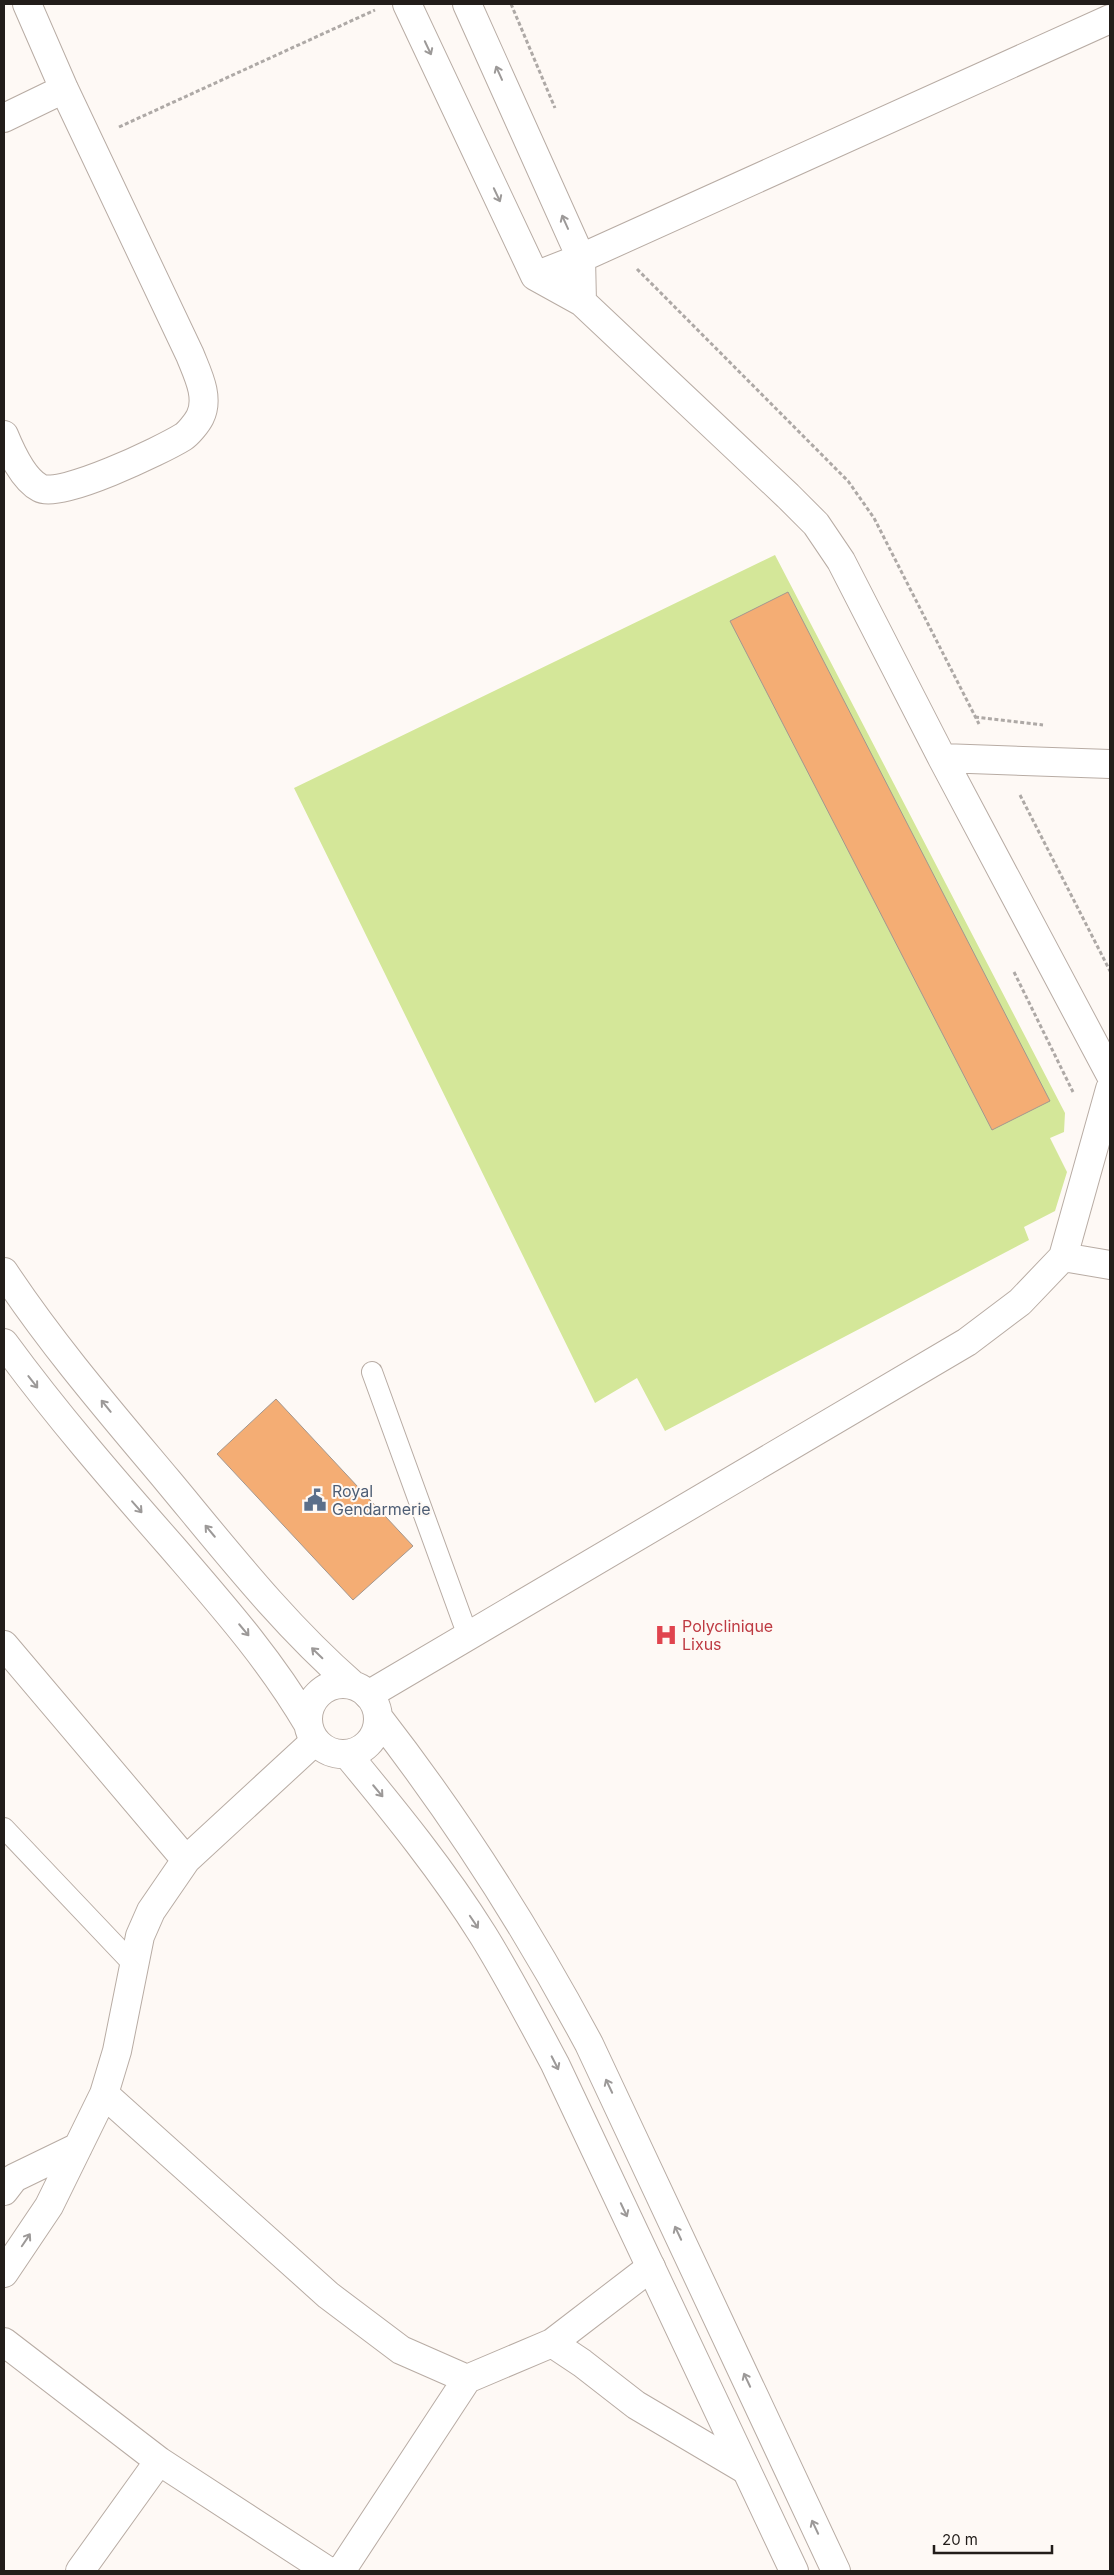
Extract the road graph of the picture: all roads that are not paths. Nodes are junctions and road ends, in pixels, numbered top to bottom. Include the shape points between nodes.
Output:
1 (27, 4) edge
2 (407, 4) edge
3 (467, 4) edge
4 (1110, 19) edge
5 (64, 89) junction
6 (4, 118) edge
7 (581, 258) junction
8 (534, 276) junction
9 (582, 302) junction
10 (4, 435) edge
11 (942, 758) junction
12 (1110, 764) edge
13 (1110, 1074) edge
14 (1110, 1089) edge
15 (1062, 1257) junction
16 (1110, 1265) edge
17 (4, 1272) edge
18 (4, 1343) edge
19 (372, 1372) dead end
20 (468, 1636) junction
21 (4, 1645) edge
22 (367, 1699) junction
23 (311, 1732) junction
24 (347, 1754) junction
25 (4, 1828) edge
26 (186, 1860) junction
27 (134, 1965) junction
28 (104, 2094) junction
29 (78, 2147) junction
30 (7, 2180) edge
31 (49, 2206) junction
32 (651, 2267) junction
33 (4, 2273) edge
34 (4, 2342) edge
35 (552, 2344) junction
36 (467, 2379) junction
37 (159, 2460) junction
38 (746, 2470) junction
39 (80, 2571) edge
40 (328, 2571) edge
41 (342, 2571) edge
42 (794, 2571) edge
43 (836, 2571) edge

1 - 5 main road
2 -> 8 main road
7 -> 3 main road
4 - 7 main road
5 - 6 main road
5 - 10 main road via 201,382 204,398 201,417 184,436 100,476 61,490 42,489 30,480
7 - 8 main road
7 - 9 main road
8 - 9 main road
9 - 11 main road via 816,524 841,561
11 - 12 main road
11 - 13 main road
14 - 15 main road
15 - 16 main road
15 - 20 main road via 1020,1302 967,1342
22 -> 17 main road via 271,1605 63,1354
18 -> 23 main road via 82,1443 246,1632 290,1692
19 - 20 lane
20 - 22 main road
21 - 26 main road
22 - 23 main road via 333,1686 315,1697 309,1710
22 - 24 main road via 377,1730 360,1750
43 -> 22 main road via 589,2044 552,1975 471,1843
23 - 24 main road via 335,1753
23 - 26 main road
24 -> 32 main road via 440,1872 483,1934 521,1998 556,2064
25 - 27 lane
26 - 27 main road via 151,1911 140,1936
27 - 28 main road via 117,2051
28 - 29 main road
28 - 36 main road via 328,2295 401,2350
29 - 30 main road
29 - 31 main road
30 - 31 main road
33 -> 31 main road
32 - 35 main road
32 - 38 main road
34 - 37 main road
35 - 36 main road
35 - 38 main road via 636,2405
36 - 41 main road
37 - 39 main road
37 - 40 main road
38 - 42 main road

